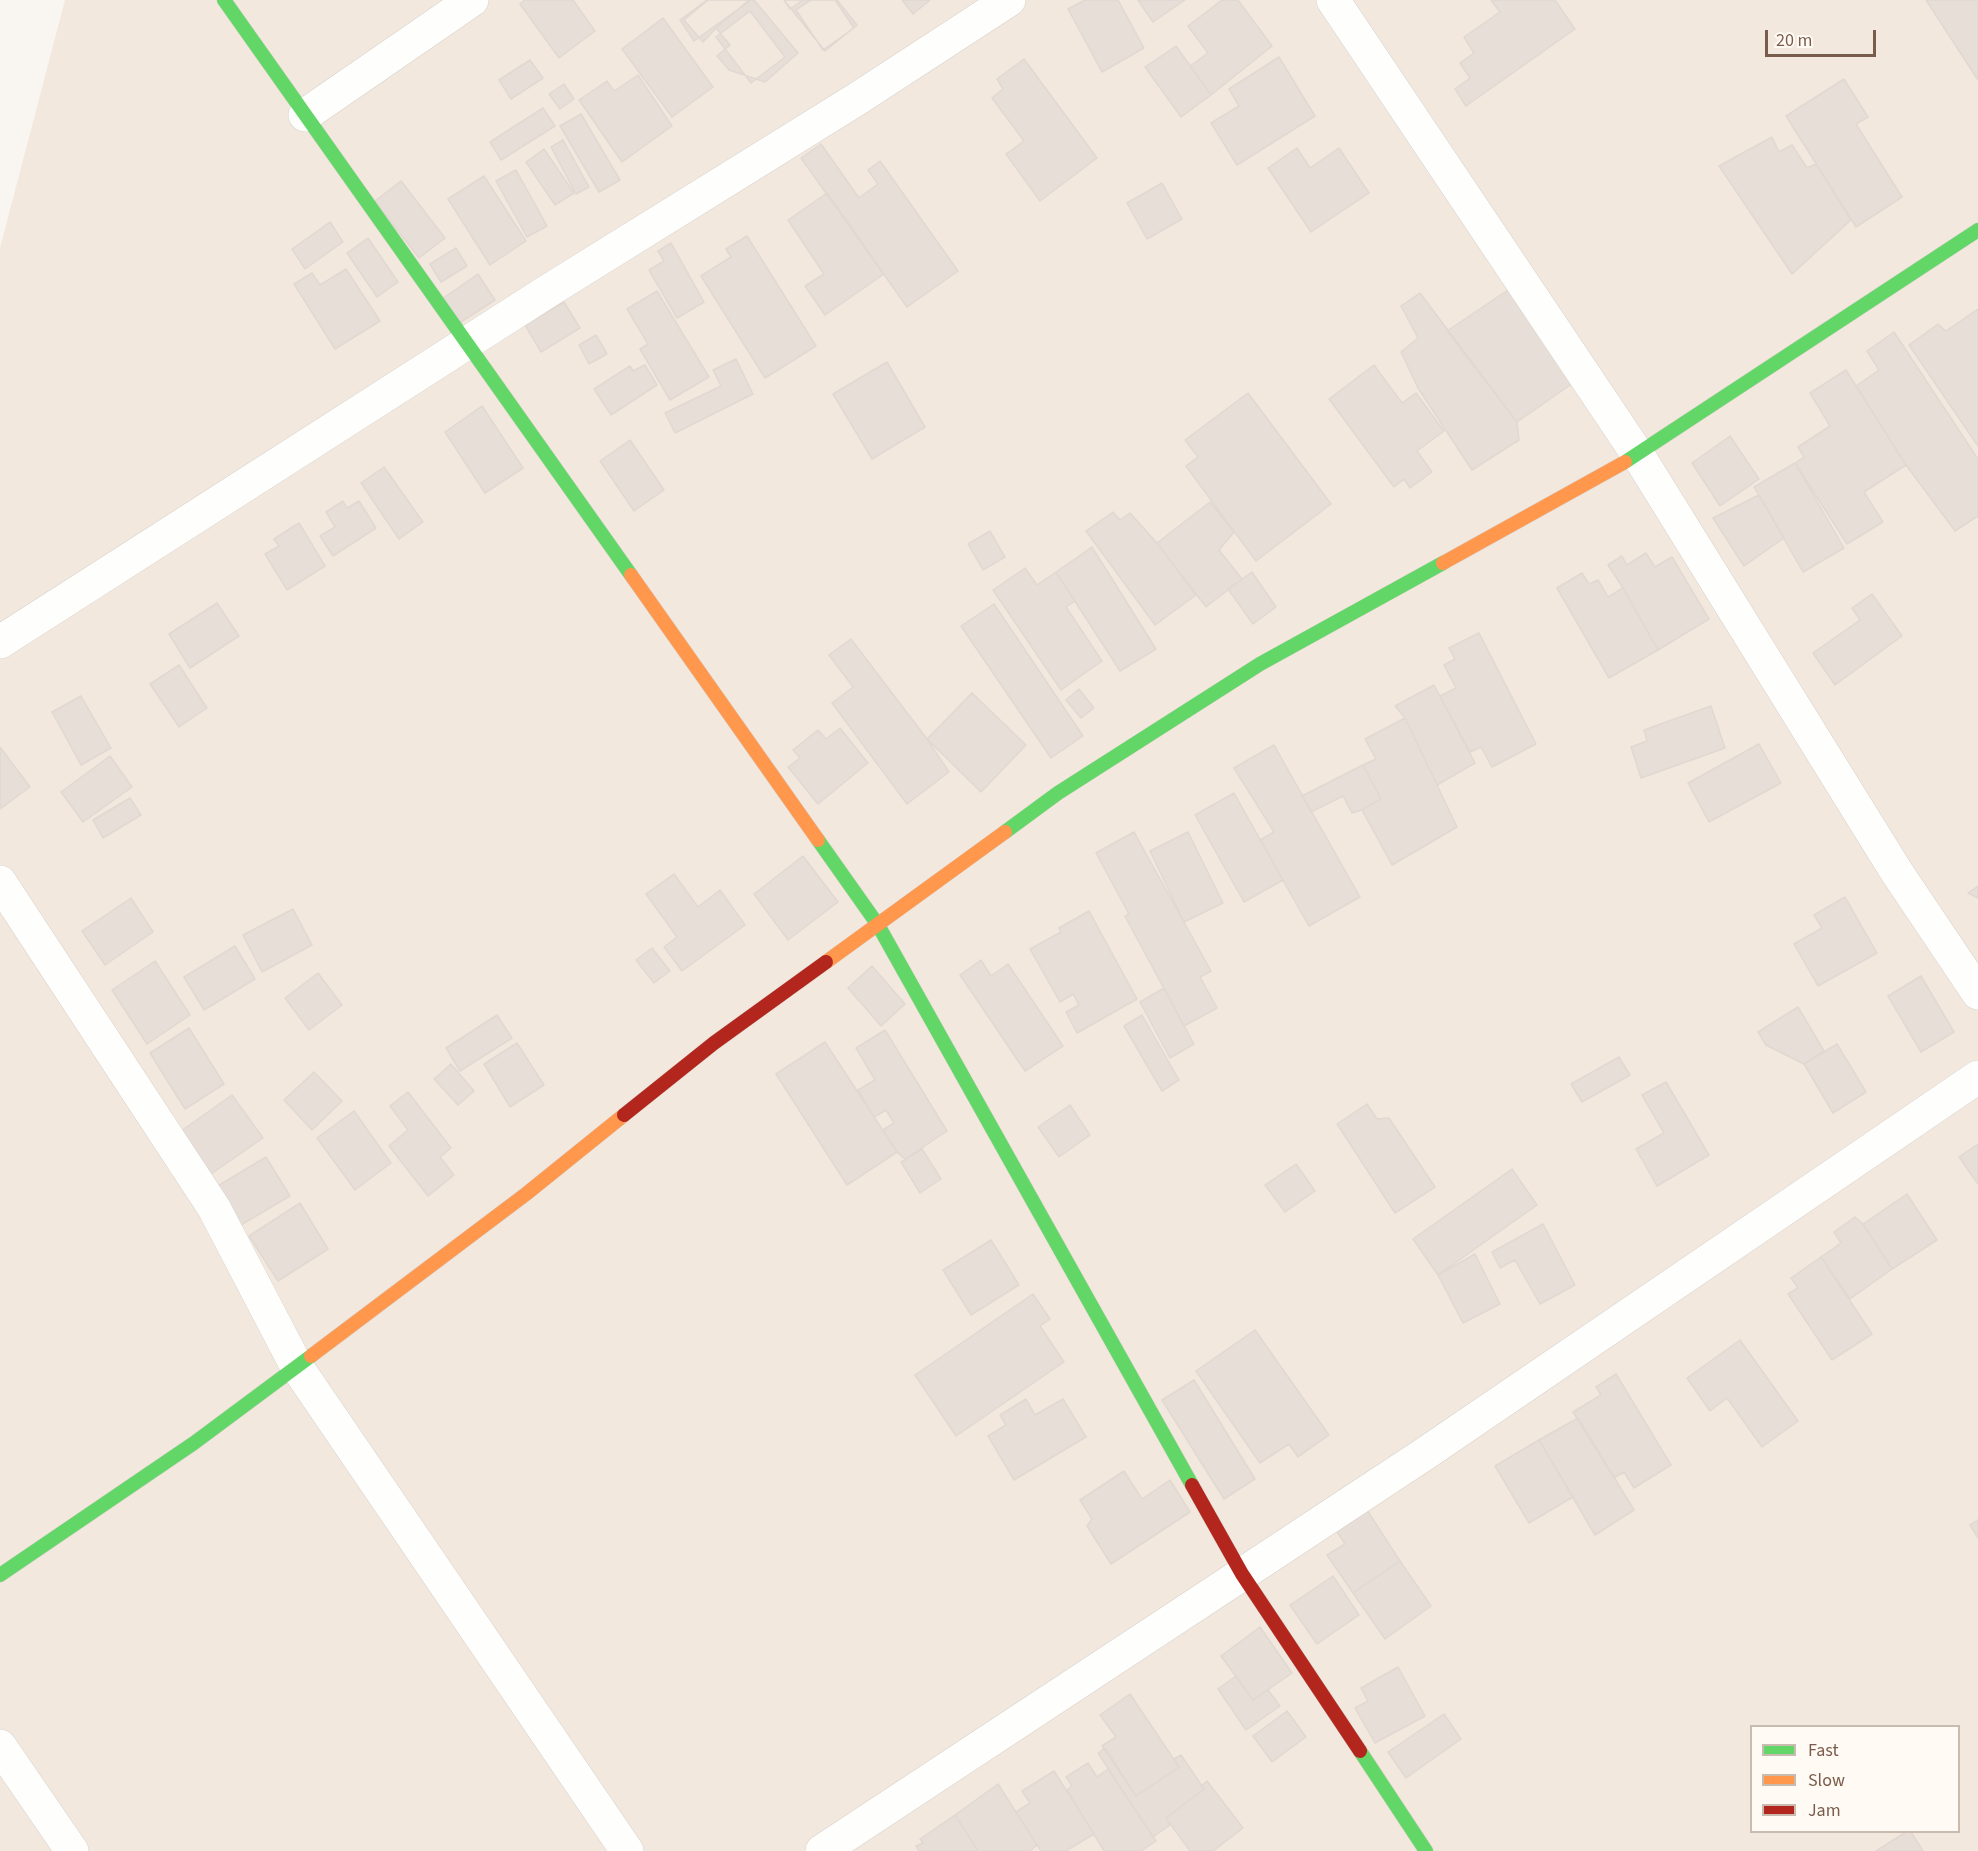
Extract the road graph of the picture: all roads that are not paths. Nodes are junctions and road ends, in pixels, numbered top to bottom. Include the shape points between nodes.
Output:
1 (224, 0) edge
2 (472, 0) edge
3 (1009, 0) edge
4 (1333, 0) edge
5 (305, 115) junction
6 (1978, 230) edge
7 (467, 343) junction
8 (1638, 455) junction
9 (0, 642) edge
10 (0, 882) edge
11 (878, 925) junction
12 (1978, 993) edge
13 (1978, 1077) edge
14 (297, 1367) junction
15 (1242, 1574) junction
16 (0, 1575) edge
17 (0, 1746) edge
18 (72, 1851) edge
19 (627, 1851) edge
20 (822, 1851) edge
21 (1426, 1851) edge

1 - 5 street
2 - 5 street
3 - 7 street
4 - 8 street
5 - 7 street
6 - 8 street
7 - 9 street
7 - 11 street
8 - 11 street via 1260,664 1058,794
8 - 12 street via 1896,871
10 - 14 street via 214,1208
11 - 14 street via 714,1043 516,1201
11 - 15 street
13 - 15 street
14 - 16 street via 194,1443
14 - 19 street
15 - 20 street
15 - 21 street
17 - 18 street

